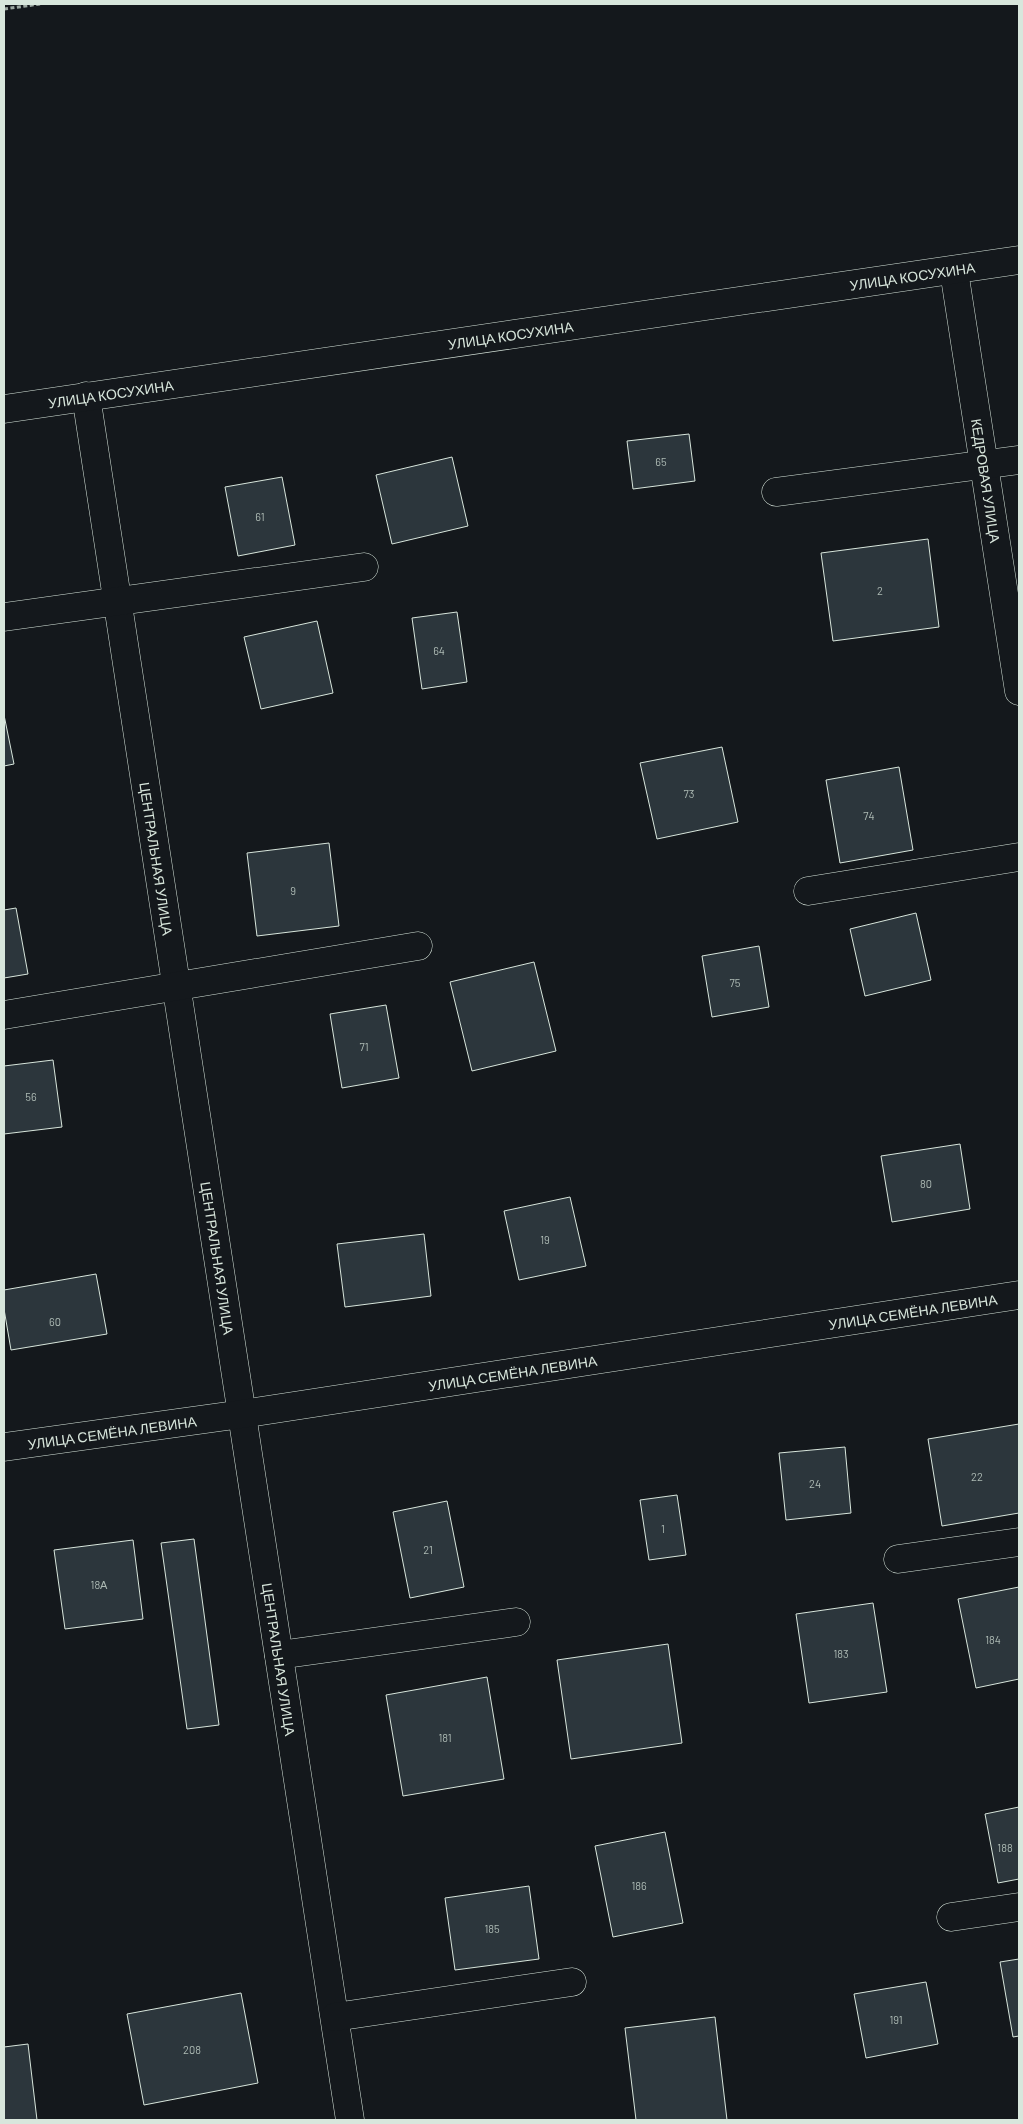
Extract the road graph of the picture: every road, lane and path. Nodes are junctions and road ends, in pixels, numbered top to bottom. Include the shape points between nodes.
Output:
1 (40, 4) edge
2 (4, 9) edge
3 (1019, 260) edge
4 (954, 271) junction
5 (86, 396) junction
6 (4, 409) edge
7 (1019, 460) edge
8 (984, 466) junction
9 (776, 492) dead end
10 (364, 567) dead end
11 (118, 603) junction
12 (4, 617) edge
13 (1019, 691) edge
14 (1019, 857) edge
15 (808, 891) dead end
16 (418, 946) dead end
17 (177, 988) junction
18 (4, 1015) edge
19 (1019, 1295) edge
20 (242, 1414) junction
21 (4, 1447) edge
22 (1019, 1542) edge
23 (898, 1559) dead end
24 (516, 1622) dead end
25 (279, 1655) junction
26 (1019, 1907) edge
27 (951, 1917) dead end
28 (572, 1982) dead end
29 (335, 2017) junction
30 (350, 2120) edge

1 - 2 path
3 - 4 street, УЛИЦА КОСУХИНА
4 - 5 street, УЛИЦА КОСУХИНА
4 - 8 street, КЕДРОВАЯ УЛИЦА
5 - 6 street, УЛИЦА КОСУХИНА
5 - 11 street, ЦЕНТРАЛЬНАЯ УЛИЦА
7 - 8 street
8 - 9 street
8 - 13 street, КЕДРОВАЯ УЛИЦА
10 - 11 street
11 - 12 street
11 - 17 street, ЦЕНТРАЛЬНАЯ УЛИЦА
14 - 15 street
16 - 17 street
17 - 18 street
17 - 20 street, ЦЕНТРАЛЬНАЯ УЛИЦА
19 - 20 street, УЛИЦА СЕМЁНА ЛЕВИНА
20 - 21 street, УЛИЦА СЕМЁНА ЛЕВИНА
20 - 25 street, ЦЕНТРАЛЬНАЯ УЛИЦА
22 - 23 street
24 - 25 street
25 - 29 street, ЦЕНТРАЛЬНАЯ УЛИЦА
26 - 27 street
28 - 29 street
29 - 30 street, ЦЕНТРАЛЬНАЯ УЛИЦА

